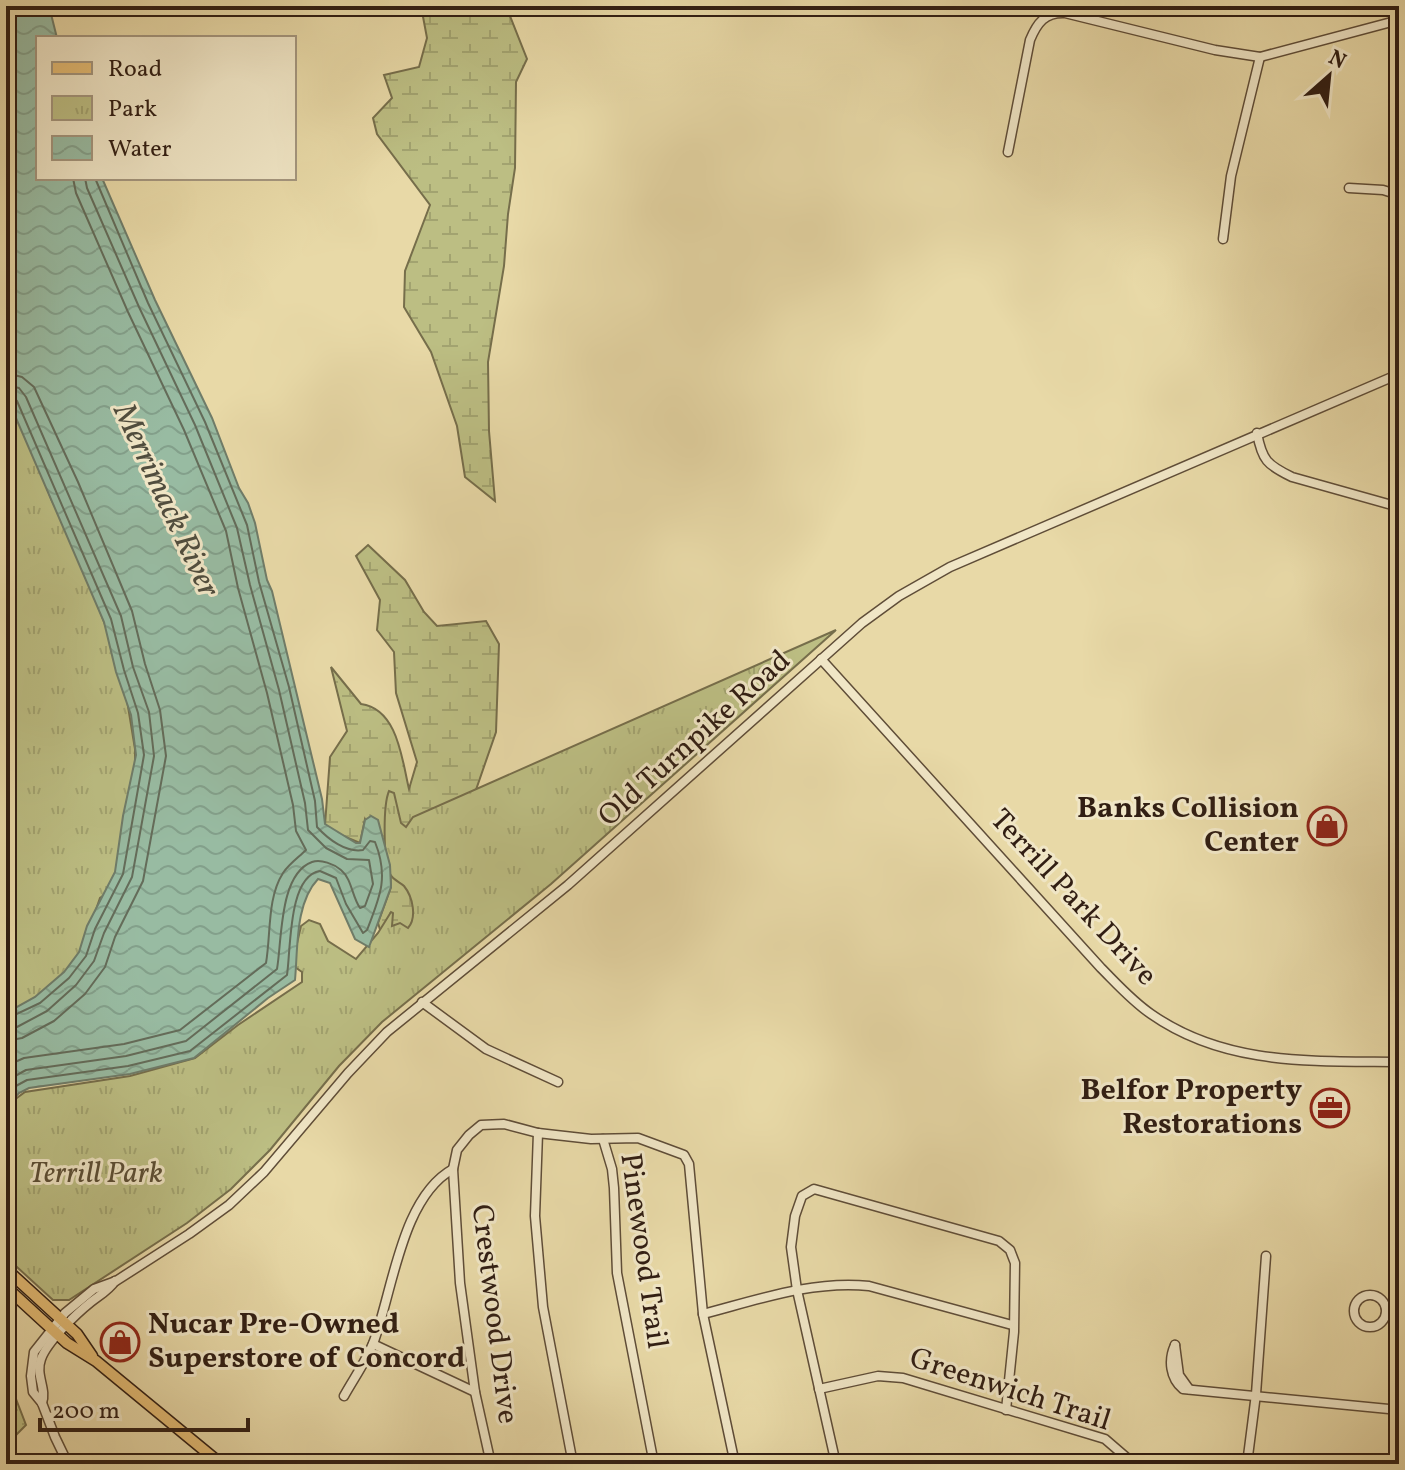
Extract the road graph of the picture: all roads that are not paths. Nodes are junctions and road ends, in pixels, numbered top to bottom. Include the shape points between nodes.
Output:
1 (1399, 20) edge
2 (1260, 57) junction
3 (1008, 152) dead end
4 (1349, 188) dead end
5 (1399, 195) edge
6 (1223, 239) dead end
7 (1399, 374) edge
8 (1257, 433) junction
9 (1399, 507) edge
10 (821, 659) junction
11 (422, 1002) junction
12 (1399, 1062) edge
13 (558, 1082) dead end
14 (538, 1133) junction
15 (603, 1139) junction
16 (453, 1169) junction
17 (1266, 1256) dead end
18 (6, 1269) edge
19 (6, 1287) edge
20 (797, 1290) junction
21 (1386, 1312) dead end
22 (1399, 1313) edge
23 (703, 1314) junction
24 (64, 1322) junction
25 (1012, 1325) junction
26 (55, 1332) junction
27 (373, 1344) junction
28 (96, 1361) junction
29 (819, 1389) junction
30 (1189, 1389) junction
31 (475, 1392) junction
32 (1256, 1394) junction
33 (344, 1396) dead end
34 (1006, 1410) junction
35 (1399, 1410) edge
36 (836, 1463) edge
37 (68, 1464) edge
38 (221, 1464) edge
39 (491, 1464) edge
40 (573, 1464) edge
41 (654, 1464) edge
42 (735, 1464) edge
43 (910, 1464) edge
44 (1134, 1464) edge
45 (1247, 1464) edge

1 - 2 street
2 - 3 street via 1065,13 1048,15 1030,40
2 - 6 street via 1231,176
4 - 5 street
7 - 8 street, Old Turnpike Road
8 - 9 street via 1265,460 1277,470
8 - 10 street, Old Turnpike Road via 950,567 883,606
10 - 11 street, Old Turnpike Road via 568,885
10 - 12 street, Terrill Park Drive via 1101,968 1149,1013 1189,1037 1259,1058
11 - 13 street via 486,1049
11 - 24 street, Old Turnpike Road via 348,1073 253,1183
14 - 15 street
14 - 16 street via 504,1124 481,1125 457,1150
14 - 40 street via 535,1216 543,1307
15 - 23 street via 638,1138 684,1155
15 - 41 street, Pinewood Trail via 614,1188 617,1273
16 - 27 street via 440,1176 409,1221
16 - 31 street, Crestwood Drive via 460,1283
17 - 32 street
18 - 24 main road
19 - 26 main road
20 - 23 street
20 - 25 street via 869,1286
20 - 25 street via 791,1247 795,1216 802,1196 814,1189 999,1241 1015,1263
20 - 29 street
21 - 22 street
23 - 42 street
24 - 26 street, Old Turnpike Road
24 - 28 main road
25 - 34 street
26 - 28 main road
26 - 37 street, Old Turnpike Road via 34,1352 30,1368 33,1392
27 - 31 street
27 - 33 street
28 - 38 main road
29 - 34 street, Greenwich Trail via 878,1376 903,1378
29 - 36 street
30 - 30 street via 1179,1375 1175,1345 1172,1376
30 - 32 street
31 - 39 street, Crestwood Drive
32 - 35 street
32 - 45 street
34 - 44 street, Greenwich Trail via 1105,1439
36 - 43 street via 877,1459

